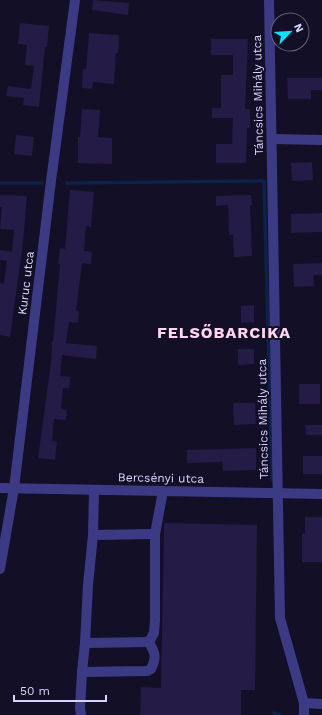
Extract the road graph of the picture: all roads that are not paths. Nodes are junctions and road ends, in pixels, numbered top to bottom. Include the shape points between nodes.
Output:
1 (75, 0) edge
2 (269, 0) edge
3 (272, 139) junction
4 (322, 140) edge
5 (0, 488) edge
6 (14, 488) junction
7 (94, 490) junction
8 (163, 491) junction
9 (277, 493) junction
10 (322, 494) edge
11 (155, 534) junction
12 (93, 535) junction
13 (0, 565) edge
14 (149, 642) junction
15 (85, 643) junction
16 (82, 672) junction
17 (304, 703) junction
18 (322, 704) edge
19 (81, 715) edge
20 (304, 715) edge

1 - 6 street, Kuruc utca
2 - 3 street, Táncsics Mihály utca
3 - 4 street
3 - 9 street, Táncsics Mihály utca
5 - 6 street, Bercsényi utca
6 - 7 street, Bercsényi utca
6 - 13 street, Kuruc utca
7 - 8 street, Bercsényi utca
7 - 12 street
8 - 9 street, Bercsényi utca
8 - 11 street
9 - 10 street, Bercsényi utca
9 - 17 street, Táncsics Mihály utca via 280,618
11 - 12 street
11 - 14 street via 156,620 154,633
12 - 15 street
14 - 15 street
14 - 16 street via 155,652 151,669
15 - 16 street
16 - 19 street
17 - 18 street
17 - 20 street, Táncsics Mihály utca

